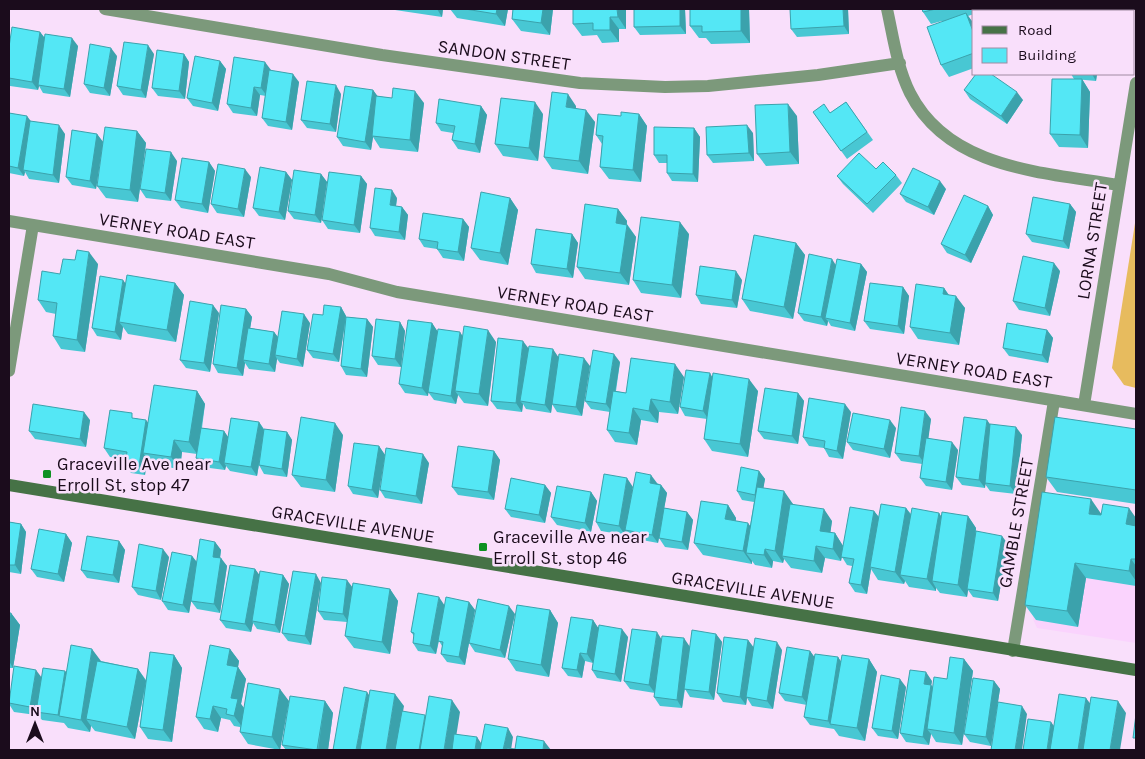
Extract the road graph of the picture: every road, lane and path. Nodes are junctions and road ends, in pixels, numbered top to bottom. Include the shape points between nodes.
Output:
1 (105, 9) edge
2 (887, 9) edge
3 (900, 63) junction
4 (1136, 83) edge
5 (1119, 184) junction
6 (9, 220) edge
7 (33, 225) junction
8 (9, 371) edge
9 (1054, 401) junction
10 (1084, 405) junction
11 (1136, 414) edge
12 (9, 485) edge
13 (1013, 651) junction
14 (1136, 670) edge

1 - 3 street, SANDON STREET via 400,58 580,83 708,86
2 - 3 street
3 - 5 street via 917,105 941,133 958,145 1005,165
4 - 5 street, LORNA STREET
5 - 10 street, LORNA STREET
6 - 7 street, VERNEY ROAD EAST
7 - 8 street
7 - 9 street, VERNEY ROAD EAST via 330,274 396,292
9 - 10 street, VERNEY ROAD EAST
9 - 13 street, GAMBLE STREET
10 - 11 street, VERNEY ROAD EAST
12 - 13 main road, GRACEVILLE AVENUE
13 - 14 main road, GRACEVILLE AVENUE

